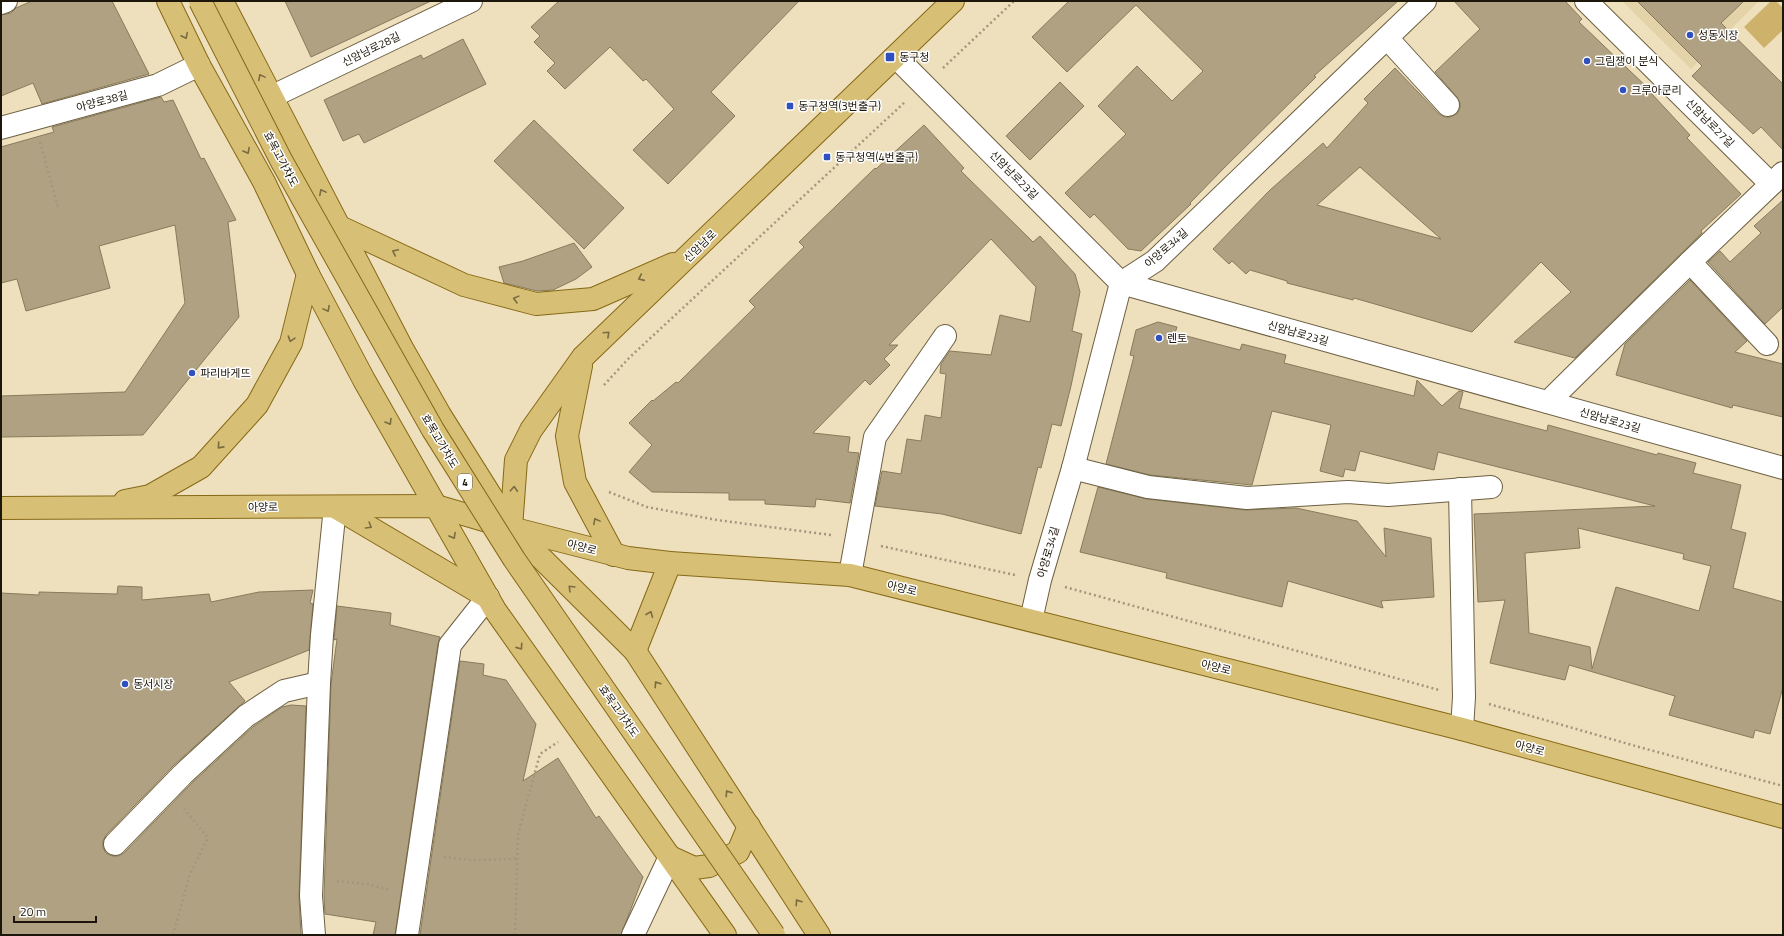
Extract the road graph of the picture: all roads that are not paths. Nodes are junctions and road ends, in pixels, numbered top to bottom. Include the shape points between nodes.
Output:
1 (6, 1) edge
2 (168, 1) edge
3 (200, 1) edge
4 (222, 1) edge
5 (471, 1) edge
6 (953, 1) edge
7 (1425, 1) edge
8 (1586, 1) edge
9 (1, 3) edge
10 (1387, 38) junction
11 (896, 57) junction
12 (199, 65) junction
13 (271, 96) junction
14 (1448, 105) dead end
15 (1, 128) edge
16 (1777, 179) edge
17 (340, 227) junction
18 (689, 257) junction
19 (1690, 262) junction
20 (308, 274) junction
21 (1121, 283) junction
22 (945, 336) dead end
23 (1767, 344) dead end
24 (583, 357) junction
25 (1548, 402) junction
26 (1072, 468) junction
27 (1783, 468) edge
28 (1490, 487) dead end
29 (1460, 490) junction
30 (335, 506) junction
31 (436, 506) junction
32 (1, 508) edge
33 (91, 508) junction
34 (511, 528) junction
35 (614, 555) junction
36 (670, 563) junction
37 (850, 575) junction
38 (488, 597) junction
39 (1031, 620) junction
40 (635, 650) junction
41 (319, 683) junction
42 (1462, 729) junction
43 (1783, 817) edge
44 (749, 826) junction
45 (115, 844) dead end
46 (670, 857) junction
47 (723, 934) edge
48 (314, 935) edge
49 (407, 935) edge
50 (633, 935) edge
51 (774, 935) edge
52 (819, 935) edge

1 - 9 street
2 -> 12 main road
3 - 51 main road, 효목고가차도 / 4, bridge via 281,160 433,430 514,560
13 -> 4 main road
5 - 13 street, 신암남로28길
6 - 11 main road, 신암남로
7 - 10 street, 아양로34길
8 - 16 street, 신암남로27길
10 - 14 street
10 - 21 street, 아양로34길 via 1155,260
11 - 18 main road, 신암남로
11 - 21 street, 신암남로23길
12 - 15 street, 아양로38길 via 158,85
12 -> 20 main road via 264,182
17 -> 13 main road
16 - 19 street
18 -> 17 main road via 593,299 536,304 464,285
17 - 34 main road via 403,350 440,415
24 -> 18 main road, 신암남로
19 - 23 street
19 - 25 street
20 -> 31 main road via 364,380
20 -> 33 main road via 291,343 257,405 201,467 150,496
21 - 25 street, 신암남로23길
21 - 26 street, 아양로34길
22 - 37 street via 875,438
34 -> 24 main road, 신암남로 via 516,460 531,430
35 -> 24 main road via 575,482 567,436
25 - 27 street, 신암남로23길
26 - 29 street via 1148,487 1247,498 1348,492 1388,495
26 - 39 street, 아양로34길
28 - 29 street
29 - 42 street via 1464,697
30 - 31 main road, 아양로
30 - 33 main road, 아양로
30 -> 38 main road
30 - 41 street
31 - 34 main road, 아양로
31 -> 38 main road
32 - 33 main road, 아양로
34 - 35 main road, 아양로
40 -> 34 main road
35 - 36 main road, 아양로
36 - 37 main road, 아양로
40 -> 36 main road
37 - 39 main road, 아양로
38 -> 46 main road
38 - 49 street via 450,645
39 - 42 main road, 아양로
44 -> 40 main road
41 - 45 street via 284,691 246,716 167,790
41 - 48 street via 312,883
42 - 43 main road, 아양로
44 - 46 main road via 738,852 709,866 694,868
52 -> 44 main road
46 - 47 main road
46 - 50 street

